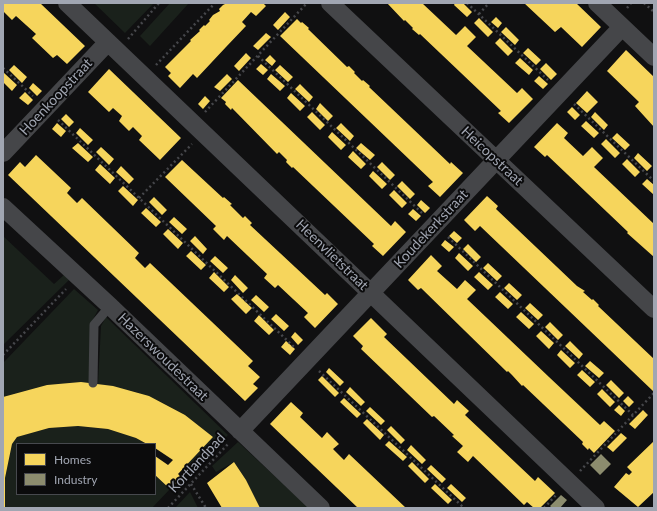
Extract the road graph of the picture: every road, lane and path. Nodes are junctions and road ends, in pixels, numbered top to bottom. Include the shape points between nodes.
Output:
1 (67, 3) edge
2 (159, 3) edge
3 (215, 3) edge
4 (307, 3) edge
5 (330, 3) edge
6 (489, 3) edge
7 (597, 3) edge
8 (631, 3) edge
9 (644, 3) edge
10 (627, 8) dead end
11 (654, 12) edge
12 (479, 14) dead end
13 (622, 27) junction
14 (114, 47) junction
15 (258, 56) junction
16 (654, 57) edge
17 (3, 68) edge
18 (145, 77) junction
19 (45, 108) junction
20 (198, 128) junction
21 (3, 153) edge
22 (497, 160) junction
23 (139, 198) junction
24 (3, 207) edge
25 (435, 225) junction
26 (78, 277) junction
27 (371, 293) junction
28 (110, 306) junction
29 (654, 309) edge
30 (3, 355) edge
31 (308, 360) junction
32 (93, 383) dead end
33 (654, 393) edge
34 (633, 415) junction
35 (240, 431) junction
36 (568, 483) junction
37 (191, 484) junction
38 (168, 508) edge
39 (206, 508) edge
40 (321, 508) edge
41 (464, 508) edge
42 (544, 508) edge
43 (596, 508) edge

1 - 14 street, Heenvlietstraat
2 - 14 path via 129,36
3 - 18 path
4 - 15 path
5 - 22 street, Heicopstraat
6 - 12 path
7 - 13 street
8 - 10 path
9 - 11 path
13 - 16 street
13 - 22 street, Koudekerkstraat
14 - 18 street, Heenvlietstraat
14 - 19 street, Hoenkoopstraat
15 - 20 path
15 - 25 path
17 - 19 path
18 - 20 street, Heenvlietstraat
19 - 21 street, Hoenkoopstraat
19 - 23 path
20 - 23 path
20 - 27 street, Heenvlietstraat
22 - 25 street, Koudekerkstraat
22 - 29 street, Heicopstraat
23 - 31 path
24 - 26 street, Hazerswoudestraat
25 - 27 street, Koudekerkstraat
25 - 34 path
26 - 28 street, Hazerswoudestraat
26 - 30 path
27 - 31 street, Koudekerkstraat
27 - 36 street, Heenvlietstraat
28 - 32 lane via 94,324
28 - 35 street, Hazerswoudestraat
31 - 35 street, Koudekerkstraat
31 - 41 path
33 - 34 path
34 - 36 path
35 - 37 path, Kortlandpad
35 - 40 street, Hazerswoudestraat
36 - 42 path
36 - 43 street, Heenvlietstraat
37 - 38 path, Kortlandpad
37 - 39 path

